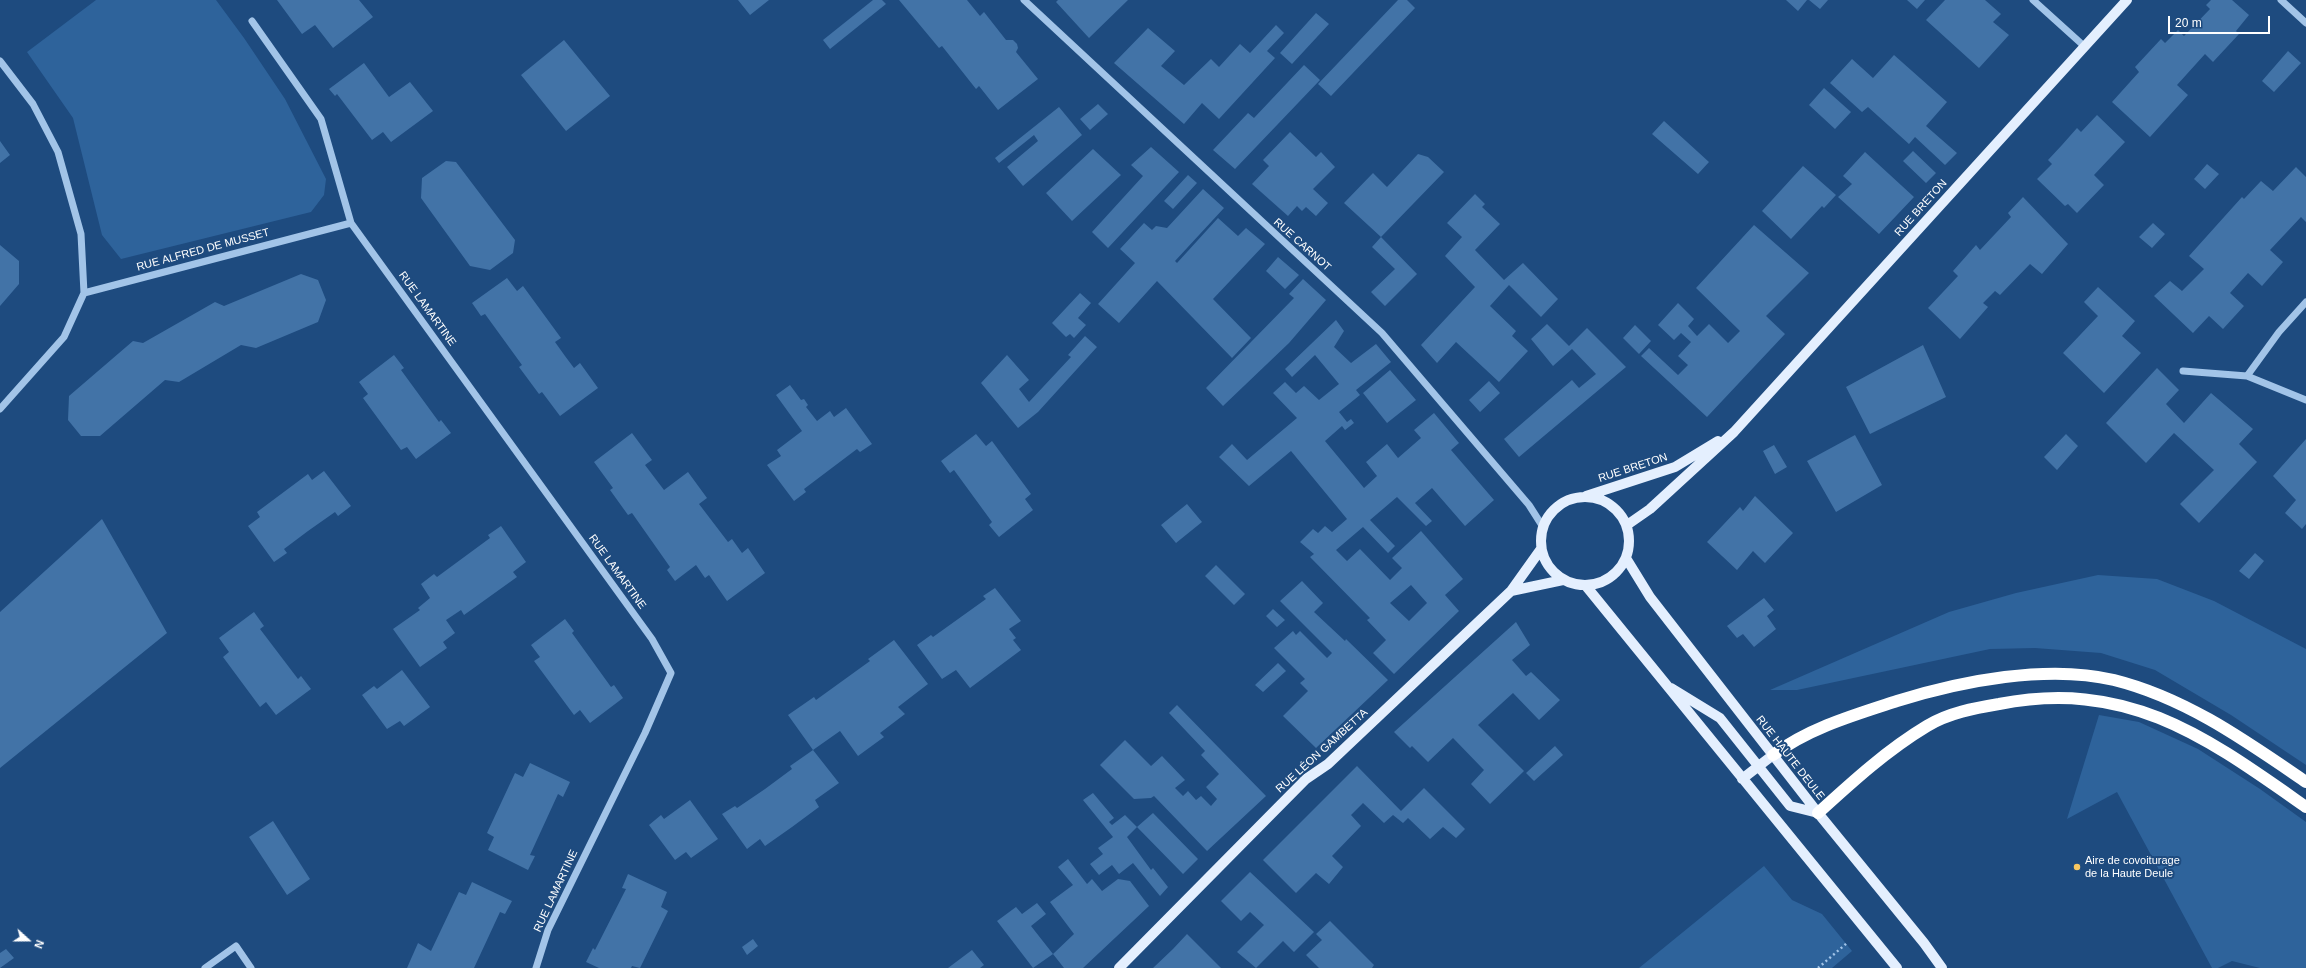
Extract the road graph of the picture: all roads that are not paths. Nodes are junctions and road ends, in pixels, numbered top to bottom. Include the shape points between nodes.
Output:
1 (1024, 0) edge
2 (2033, 0) edge
3 (2127, 0) edge
4 (2281, 0) edge
5 (252, 21) dead end
6 (2306, 23) edge
7 (2084, 46) junction
8 (0, 61) edge
9 (351, 223) junction
10 (84, 293) junction
11 (2306, 302) edge
12 (2183, 371) dead end
13 (2247, 376) junction
14 (2306, 400) edge
15 (0, 409) edge
16 (1734, 432) junction
17 (1580, 498) junction
18 (1627, 525) junction
19 (1543, 528) junction
20 (1541, 549) junction
21 (1626, 558) junction
22 (1563, 580) junction
23 (1586, 586) junction
24 (1511, 591) junction
25 (1664, 684) junction
26 (1773, 755) junction
27 (1759, 765) junction
28 (1742, 779) junction
29 (2306, 782) edge
30 (2306, 807) edge
31 (1818, 813) junction
32 (205, 968) edge
33 (251, 968) edge
34 (536, 968) edge
35 (1119, 968) edge
36 (1896, 968) edge
37 (1942, 968) edge

1 - 19 street, RUE CARNOT via 1382,333 1529,505
2 - 7 street
3 - 7 main road, RUE BRETON
4 - 6 street
5 - 9 street via 321,119
7 - 16 main road, RUE BRETON
8 - 10 street via 33,104 58,152 81,234
9 - 10 street, RUE ALFRED DE MUSSET
9 - 34 street, RUE LAMARTINE via 652,639 670,673 645,732 548,930
10 - 15 street via 64,337
11 - 13 street via 2279,332
12 - 13 street
13 - 14 street
16 - 17 main road, RUE BRETON via 1675,467
16 - 18 main road, RUE BRETON via 1656,504
17 - 18 main road via 1592,497 1610,504
17 - 19 main road via 1568,500 1556,507
18 - 21 main road via 1629,539
19 - 20 main road
20 - 22 main road via 1553,572
20 - 24 main road, RUE LÉON GAMBETTA
21 - 23 main road via 1613,576 1602,583
21 - 26 main road, RUE HAUTE DEULE via 1650,597
22 - 23 main road via 1574,585
22 - 24 main road
23 - 25 main road
24 - 35 main road, RUE LÉON GAMBETTA via 1328,764 1306,779
25 - 27 main road via 1720,718
25 - 28 main road
26 - 27 main road
26 - 29 highway via 1789,743 1819,729 1930,690 1978,680 2074,675 2114,680 2198,713 2238,735
26 - 31 main road, RUE HAUTE DEULE
27 - 28 main road
27 - 31 main road via 1790,806
28 - 36 main road
30 - 31 highway via 2230,754 2149,713 2111,703 2062,698 2016,701 1967,710 1928,726 1858,777
31 - 37 main road, RUE HAUTE DEULE
32 - 33 street via 236,946

